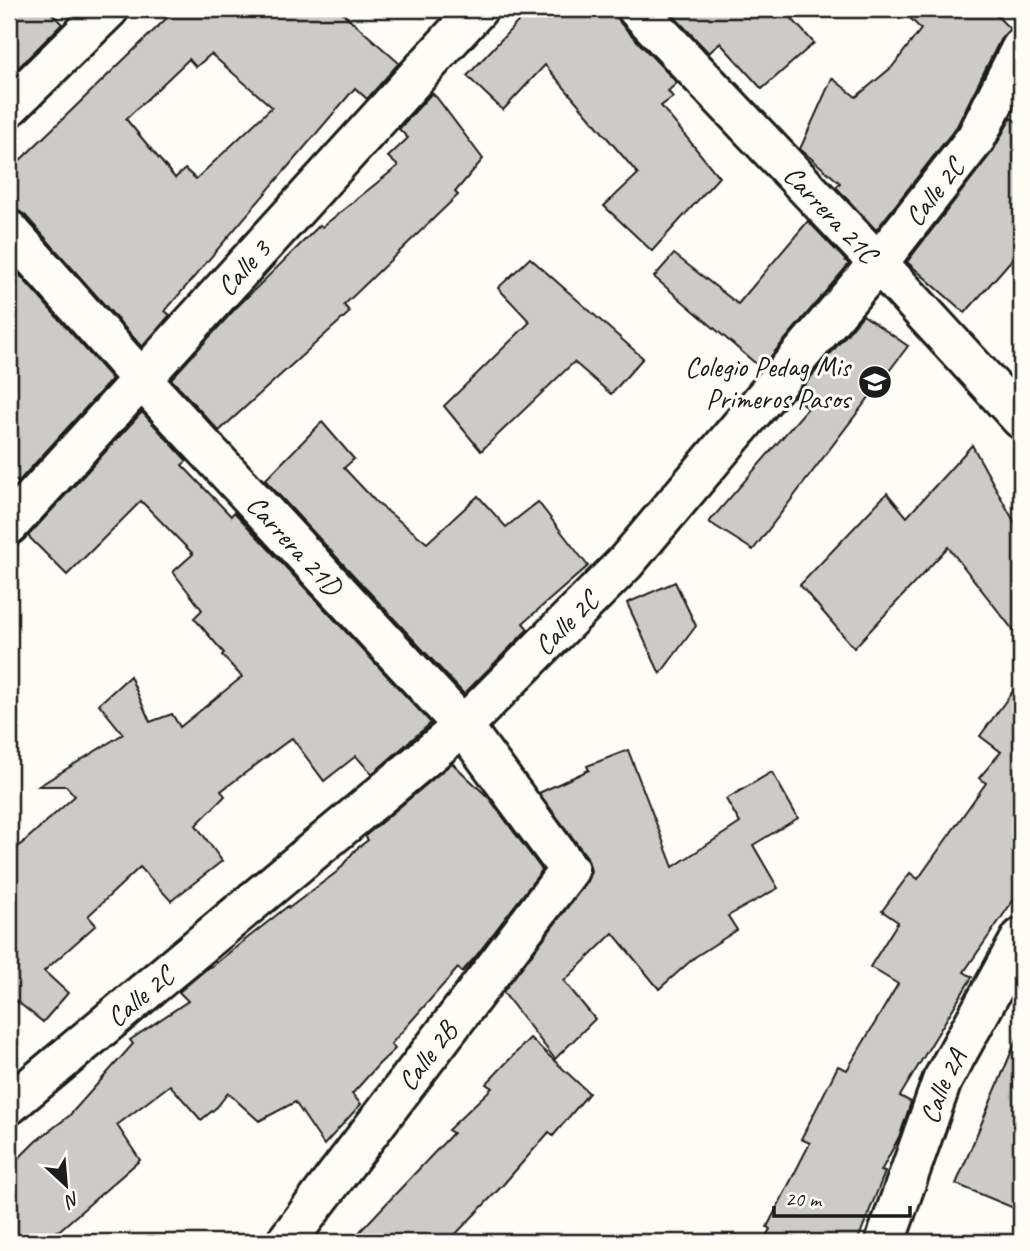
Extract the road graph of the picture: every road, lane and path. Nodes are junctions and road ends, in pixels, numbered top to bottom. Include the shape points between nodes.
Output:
1 (109, 9) edge
2 (478, 9) edge
3 (637, 9) edge
4 (1021, 48) edge
5 (9, 107) edge
6 (9, 230) edge
7 (878, 264) junction
8 (141, 379) junction
9 (1021, 419) edge
10 (9, 525) edge
11 (463, 726) junction
12 (569, 870) joint
13 (1021, 938) edge
14 (9, 1105) edge
15 (286, 1242) edge
16 (885, 1242) edge

1 - 5 street
2 - 8 street, Calle 3
3 - 7 street, Carrera 21C
4 - 7 street, Calle 2C via 976,138
6 - 8 street, Carrera 21D
7 - 9 street, Carrera 21C
7 - 11 street, Calle 2C via 625,563
8 - 10 street, Calle 3
8 - 11 street, Carrera 21D
11 - 12 street, Carrera 21D
11 - 14 street, Calle 2C
12 - 15 street, Calle 2B
13 - 16 street, Calle 2A via 942,1081

